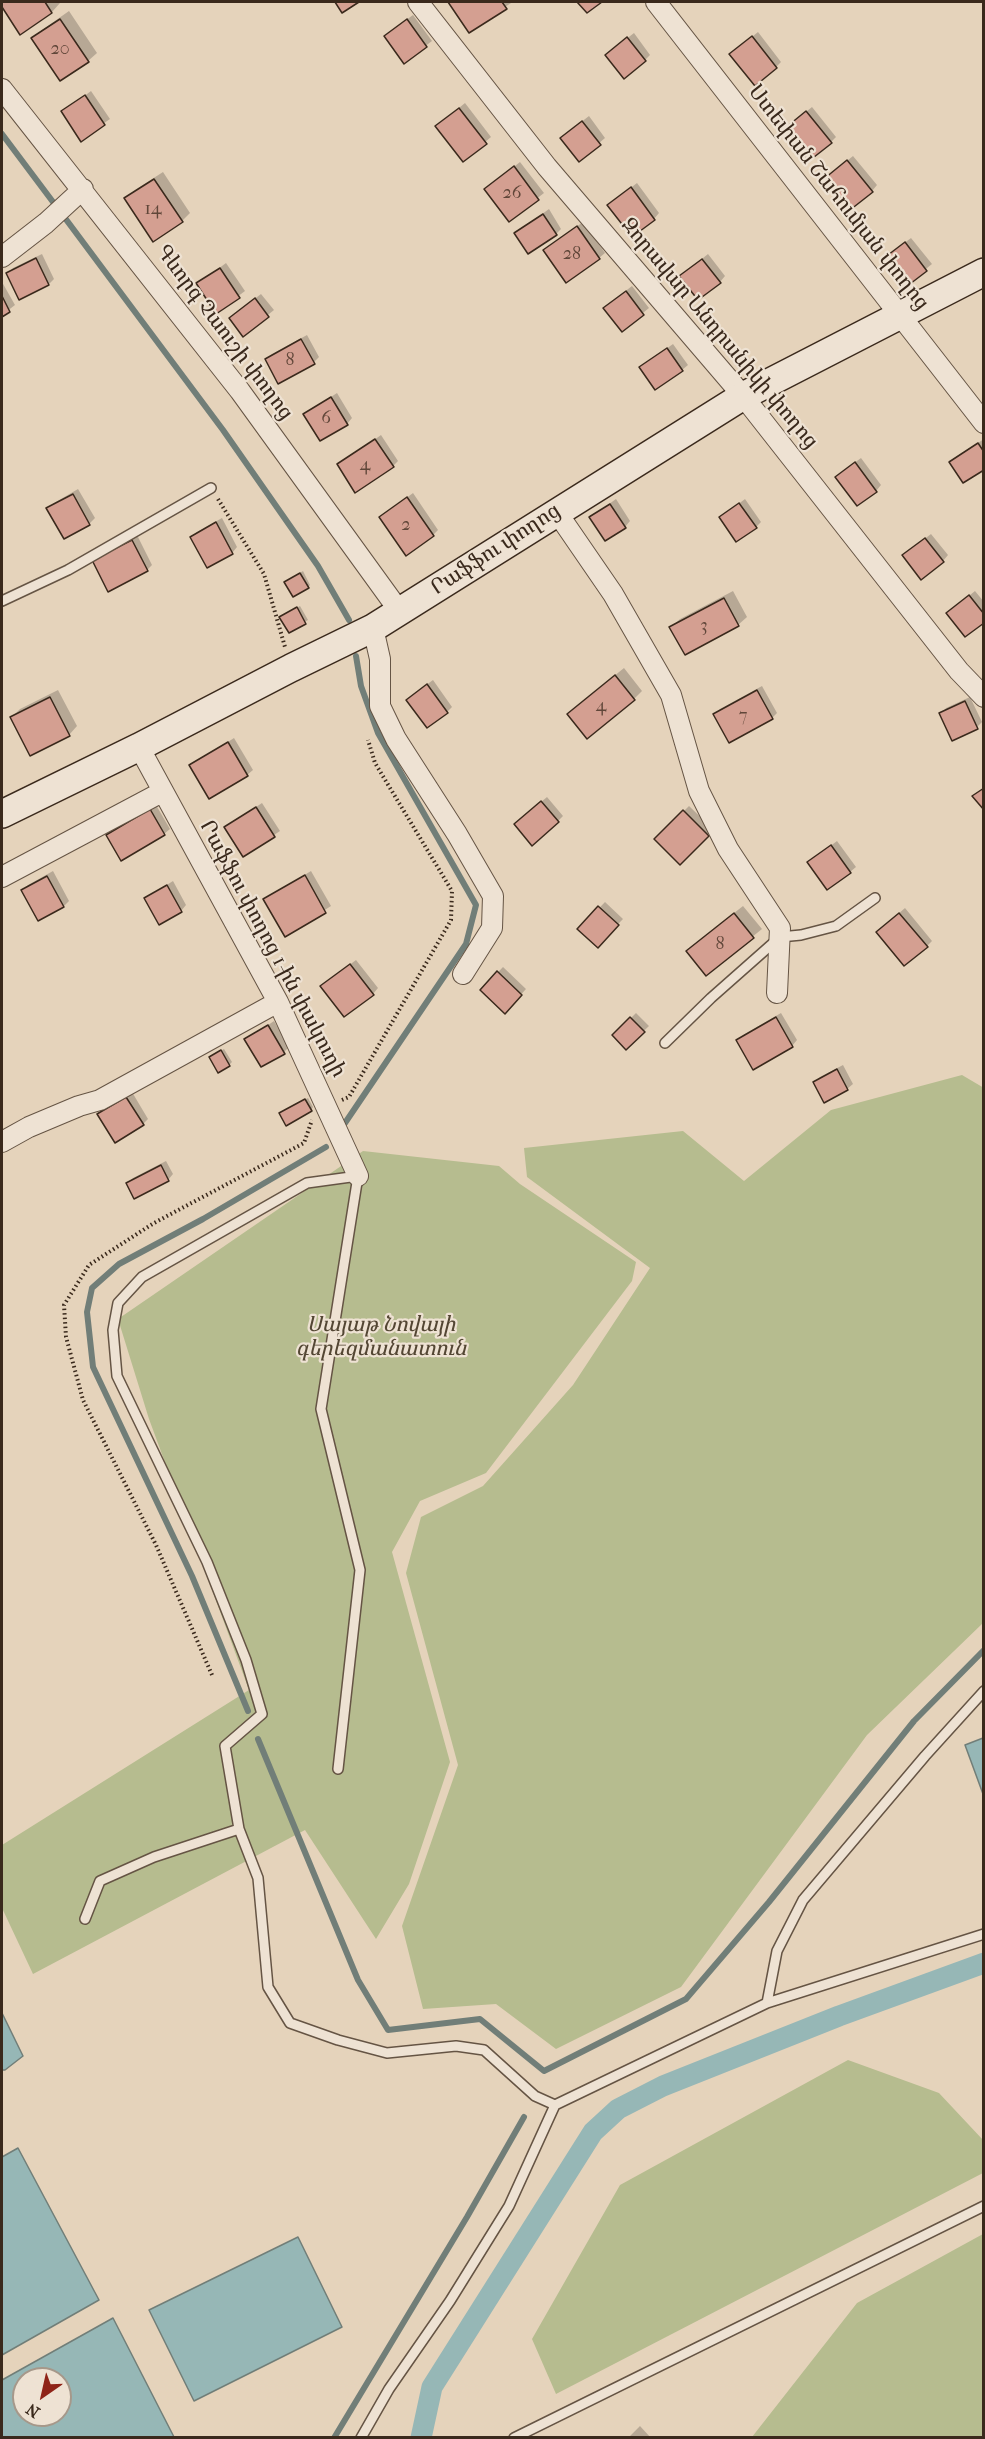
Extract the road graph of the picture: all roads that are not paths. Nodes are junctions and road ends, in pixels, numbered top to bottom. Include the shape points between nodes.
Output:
1 (418, 2) edge
2 (656, 2) edge
3 (2, 89) edge
4 (83, 189) junction
5 (2, 257) edge
6 (984, 272) edge
7 (898, 315) junction
8 (743, 396) junction
9 (984, 423) edge
10 (211, 488) road end
11 (556, 511) junction
12 (2, 601) edge
13 (400, 612) junction
14 (373, 628) junction
15 (984, 697) edge
16 (139, 747) junction
17 (162, 792) junction
18 (2, 814) edge
19 (2, 877) edge
20 (875, 898) dead end
21 (780, 937) junction
22 (463, 974) dead end
23 (777, 993) dead end
24 (278, 1002) junction
25 (665, 1043) dead end
26 (2, 1142) edge
27 (358, 1176) junction
28 (984, 1691) edge
29 (338, 1769) dead end
30 (239, 1829) junction
31 (85, 1920) dead end
32 (984, 1934) edge
33 (766, 2003) junction
34 (555, 2105) junction
35 (984, 2206) edge
36 (361, 2438) edge
37 (513, 2438) edge

1 - 8 street, Զորավար Անդրանիկի փողոց via 547,166
2 - 7 street, Ստեփան Շահումյան փողոց
3 - 4 street, Գևորգ Չաուշի փողոց
4 - 5 street
4 - 13 street, Գևորգ Չաուշի փողոց via 240,391
6 - 7 main road, Րաֆֆու փողոց
7 - 8 main road, Րաֆֆու փողոց
7 - 9 street, Ստեփան Շահումյան փողոց
8 - 11 main road, Րաֆֆու փողոց
8 - 15 street, Զորավար Անդրանիկի փողոց via 959,671
10 - 12 lane via 68,570
11 - 13 main road, Րաֆֆու փողոց
11 - 21 street via 613,594 671,695 699,791 728,849 780,928
13 - 14 main road, Րաֆֆու փողոց
14 - 16 main road, Րաֆֆու փողոց
14 - 22 street via 380,659 380,706 396,739 493,896 492,928
16 - 17 street, Րաֆֆու փողոց 1-ին փակուղի
16 - 18 main road, Րաֆֆու փողոց
17 - 19 street
17 - 24 street, Րաֆֆու փողոց 1-ին փակուղի
20 - 21 lane via 836,926
21 - 23 street
21 - 25 lane
24 - 26 street via 100,1100 29,1127
24 - 27 street, Րաֆֆու փողոց 1-ին փակուղի
27 - 29 lane via 321,1409 360,1570
27 - 30 lane via 307,1183 142,1278 118,1303 113,1330 117,1376 207,1562 246,1660 262,1714 225,1746
28 - 33 lane via 803,1900 777,1951
30 - 31 lane via 154,1857 100,1881
30 - 34 lane via 258,1878 268,1987 290,2023 387,2053 456,2046 484,2050 535,2096
32 - 33 lane
33 - 34 lane
34 - 36 lane via 509,2206
35 - 37 lane

